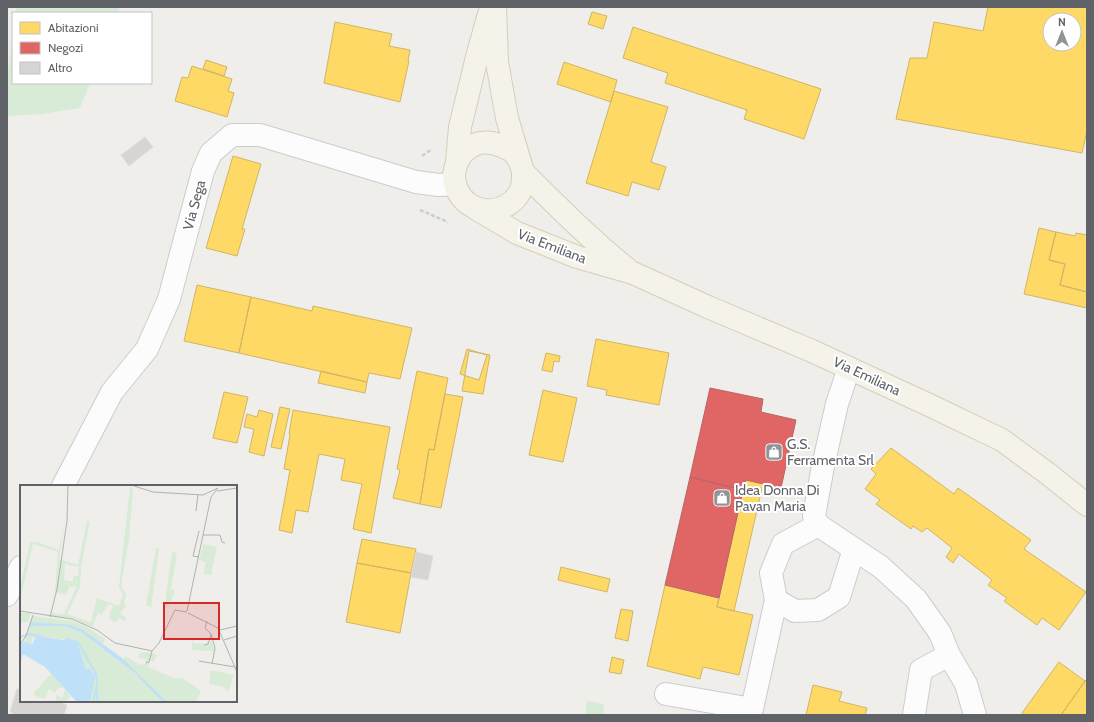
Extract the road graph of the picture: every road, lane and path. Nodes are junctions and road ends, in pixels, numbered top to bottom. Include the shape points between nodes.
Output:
1 (492, 7) edge
2 (495, 7) edge
3 (457, 162) junction
4 (522, 167) junction
5 (455, 184) junction
6 (475, 208) junction
7 (633, 273) junction
8 (849, 368) junction
9 (64, 485) edge
10 (1087, 505) edge
11 (818, 525) junction
12 (854, 549) junction
13 (20, 570) edge
14 (7, 595) edge
15 (776, 600) junction
16 (949, 655) junction
17 (666, 694) dead end
18 (914, 715) edge
19 (975, 715) edge

1 - 3 main road via 460,127
2 - 4 main road, Via Emiliana via 497,62 507,118
3 - 4 main road, Via Emiliana via 470,147 492,142 512,151
3 - 5 main road
4 - 6 main road, Via Emiliana via 521,190 514,200 502,208 490,211
4 - 7 main road, Via Emiliana via 571,220
5 - 6 main road, Via Emiliana via 459,195
5 - 9 street, Via Sega via 416,182 260,135 232,135 211,153 203,171 169,298 147,349 112,392
6 - 7 main road, Via Emiliana via 516,233 577,257
7 - 8 main road, Via Emiliana
8 - 10 main road, Via Emiliana via 1002,440
8 - 11 street via 837,404 823,466 814,516
11 - 12 street
11 - 15 street via 783,544 771,573
12 - 15 street via 839,597 818,610 795,611
12 - 16 street via 881,567 916,600 940,633
13 - 14 street
15 - 17 street via 752,709
16 - 18 street via 921,670
16 - 19 street via 966,684

